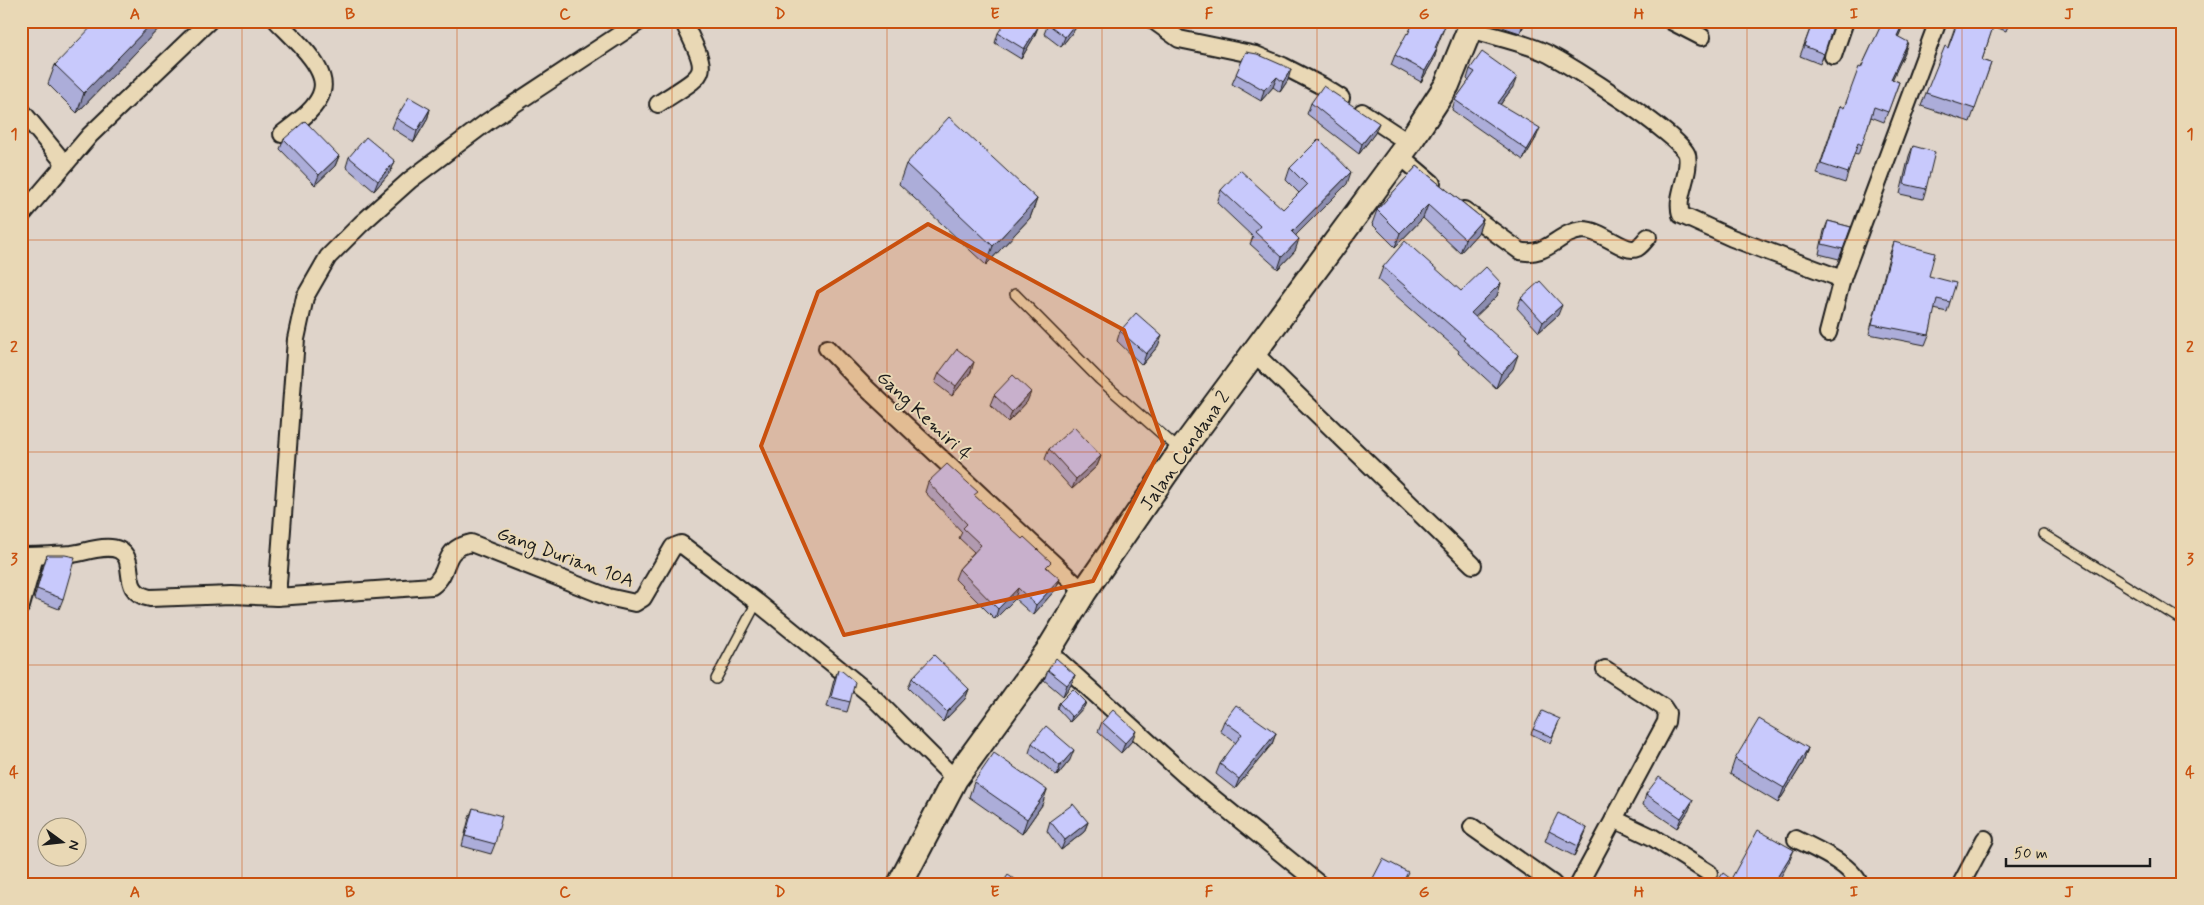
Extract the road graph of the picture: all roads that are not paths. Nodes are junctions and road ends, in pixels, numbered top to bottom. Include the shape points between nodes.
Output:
1 (209, 21) edge
2 (277, 21) edge
3 (640, 21) edge
4 (683, 21) edge
5 (1154, 21) edge
6 (1672, 21) edge
7 (1845, 21) edge
8 (1938, 21) edge
9 (1471, 25) edge
10 (1702, 37) dead end
11 (1833, 56) dead end
12 (658, 104) dead end
13 (21, 110) edge
14 (282, 134) dead end
15 (1404, 149) junction
16 (65, 164) junction
17 (21, 216) edge
18 (1648, 237) dead end
19 (1842, 279) junction
20 (1015, 294) dead end
21 (1828, 333) dead end
22 (827, 348) dead end
23 (1254, 353) junction
24 (1181, 451) junction
25 (2043, 534) dead end
26 (28, 556) edge
27 (1473, 565) dead end
28 (1084, 592) junction
29 (277, 597) junction
30 (757, 602) junction
31 (21, 606) edge
32 (2183, 621) edge
33 (1048, 651) junction
34 (1605, 669) dead end
35 (716, 679) dead end
36 (955, 779) junction
37 (1614, 819) junction
38 (1472, 827) dead end
39 (1985, 838) dead end
40 (1796, 839) dead end
41 (1709, 873) dead end
42 (900, 884) edge
43 (1319, 884) edge
44 (1553, 884) edge
45 (1579, 884) edge
46 (1860, 884) edge
47 (1961, 884) edge

1 - 16 street via 90,135
2 - 14 street via 306,53 323,80 322,92 306,115
3 - 29 street via 487,122 410,180 328,257 305,297 296,339
4 - 12 street via 701,59 699,77
5 - 15 street via 1179,39 1256,56 1283,66 1322,86
6 - 10 street
7 - 11 street
8 - 19 street
9 - 15 street, Jalan Cendana 2 via 1446,85
9 - 19 street via 1562,61 1627,104 1679,144 1687,155 1679,203 1681,215 1732,238
13 - 16 street
15 - 18 street via 1450,199 1520,251 1539,252 1572,232 1584,230 1598,232 1630,249 1638,248
15 - 23 street, Jalan Cendana 2
16 - 17 street
19 - 21 street
20 - 24 lane via 1099,379
22 - 28 street, Gang Kemiri 4 via 862,385
23 - 24 street, Jalan Cendana 2
23 - 27 street
24 - 28 street, Jalan Cendana 2
25 - 32 lane
26 - 29 street via 108,548 119,550 126,557 134,591 150,598
26 - 31 street
28 - 33 street, Jalan Cendana 2
29 - 30 street, Gang Durian 10A via 432,586 439,580 450,554 458,546 471,543 608,597 635,603 642,598 673,547 681,544
30 - 35 lane
30 - 36 street, Gang Durian 10A via 871,695
33 - 36 street, Jalan Cendana 2
33 - 43 street via 1186,776
34 - 37 street via 1663,707 1667,713 1666,722
36 - 42 street, Jalan Cendana 2
37 - 41 street via 1652,837
37 - 45 street
38 - 44 street
39 - 47 street
40 - 46 street via 1854,874

